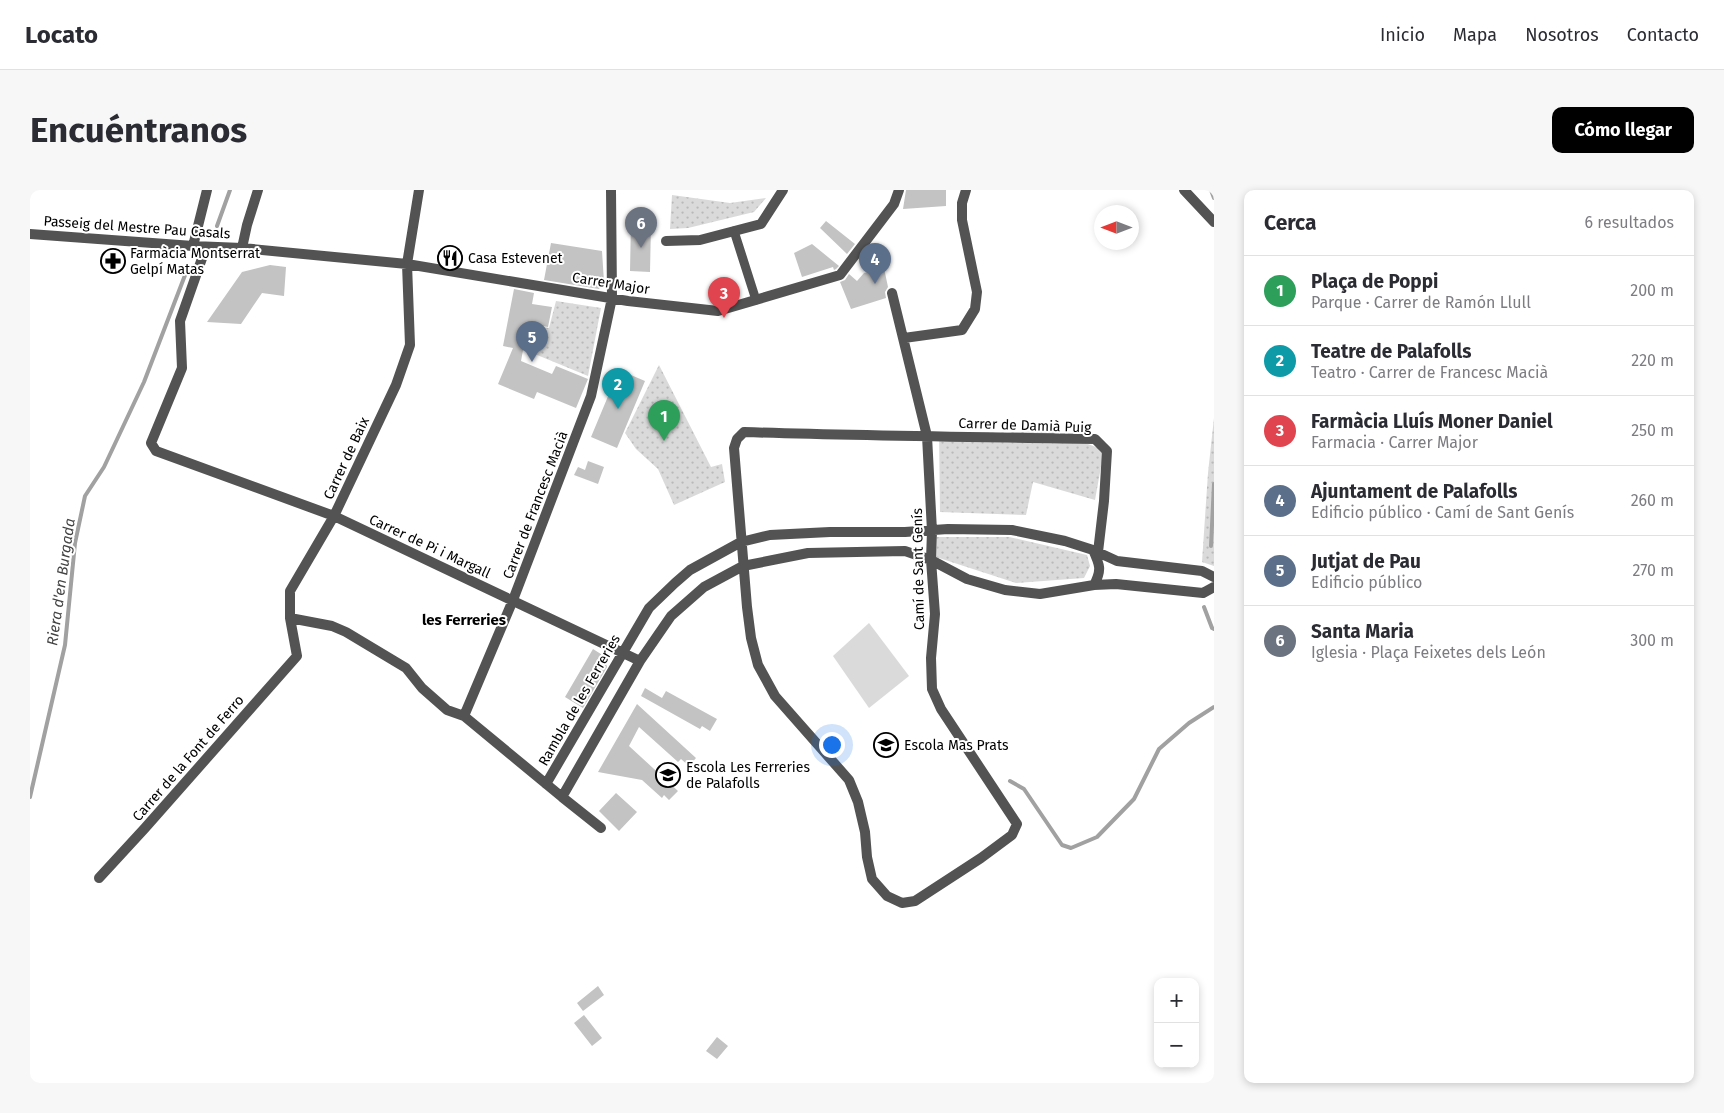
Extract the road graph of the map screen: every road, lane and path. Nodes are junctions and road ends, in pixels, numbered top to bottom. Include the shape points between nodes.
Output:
1 (207, 190) edge
2 (258, 190) edge
3 (419, 190) edge
4 (611, 190) edge
5 (783, 190) edge
6 (899, 190) edge
7 (966, 190) edge
8 (1184, 190) edge
9 (1214, 222) edge
10 (734, 232) junction
11 (30, 234) edge
12 (666, 241) dead end
13 (193, 246) junction
14 (206, 247) junction
15 (242, 248) junction
16 (407, 264) junction
17 (892, 293) dead end
18 (612, 298) junction
19 (756, 300) junction
20 (904, 338) junction
21 (927, 436) junction
22 (334, 516) junction
23 (932, 531) junction
24 (741, 542) junction
25 (1096, 551) junction
26 (931, 560) junction
27 (743, 566) junction
28 (1214, 577) edge
29 (1094, 585) junction
30 (1214, 588) edge
31 (513, 600) junction
32 (290, 618) junction
33 (623, 652) junction
34 (297, 656) joint
35 (640, 661) junction
36 (464, 716) junction
37 (546, 784) junction
38 (562, 797) junction
39 (601, 828) dead end
40 (99, 878) dead end

1 - 13 street
2 - 15 street
3 - 16 street, Carrer de Baix
4 - 18 street, Carrer de Francesc Macià
5 - 10 street via 761,224
6 - 19 street, Carrer Major via 894,204 840,275
7 - 20 street via 962,220 977,292 975,309 962,330
8 - 9 street
10 - 12 street via 700,240
10 - 19 street
11 - 13 street, Passeig del Mestre Pau Casals
13 - 14 street, Passeig del Mestre Pau Casals
14 - 15 street, Passeig del Mestre Pau Casals
14 - 22 street, Carrer de Pi i Margall via 180,321 182,368 151,443 156,451
15 - 16 street, Carrer Major
16 - 18 street, Carrer Major
16 - 22 street, Carrer de Baix via 410,345 396,385
17 - 20 street, Camí de Sant Genís
18 - 19 street, Carrer Major via 718,311
18 - 31 street, Carrer de Francesc Macià via 591,396
20 - 21 street, Camí de Sant Genís
21 - 23 street, Camí de Sant Genís
21 - 24 street, Carrer de Damià Puig via 744,432 734,448
21 - 25 street, Carrer de Damià Puig via 1096,439 1107,451
22 - 31 street, Carrer de Pi i Margall
22 - 32 street, Carrer de Baix via 290,591
23 - 24 street, Rambla de les Ferreries via 770,535
23 - 25 street, Rambla de les Ferreries via 1012,530
23 - 26 street, Camí de Sant Genís
24 - 27 street
24 - 33 street, Rambla de les Ferreries via 690,570 675,583 649,608
25 - 28 street, Rambla de les Ferreries via 1117,561 1202,571
25 - 29 street via 1099,574
26 - 27 street via 905,551 862,551 808,553
26 - 27 street, Camí de Sant Genís via 935,614 932,689 941,709 1017,824 1012,835 981,858 915,901 902,903 887,896 872,879 865,832 849,780 775,696 758,665 751,638
26 - 29 street via 967,579 1005,590 1040,594
27 - 35 street via 704,587 671,616
29 - 30 street via 1116,584 1202,593
31 - 33 street, Carrer de Pi i Margall
31 - 36 street, Carrer de Francesc Macià
32 - 34 street, Carrer de Baix
32 - 36 street via 346,632 406,668 422,688 447,710
33 - 35 street, Carrer de Pi i Margall
33 - 37 street, Rambla de les Ferreries
34 - 40 street, Carrer de la Font de Ferro
35 - 38 street
36 - 37 street
37 - 38 street, Rambla de les Ferreries
38 - 39 street, Rambla de les Ferreries

